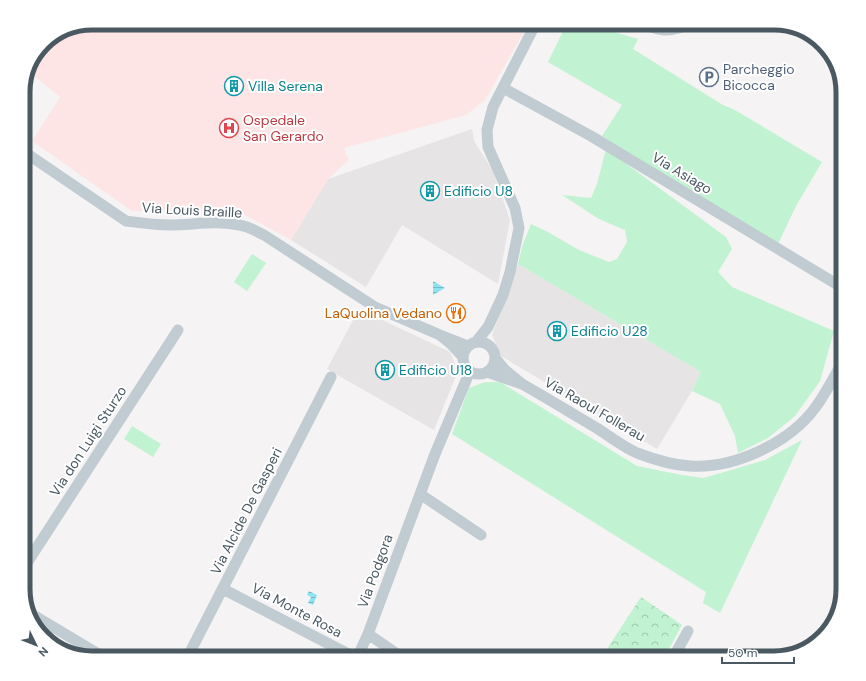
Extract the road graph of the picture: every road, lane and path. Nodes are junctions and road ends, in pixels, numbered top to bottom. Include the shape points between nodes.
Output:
1 (532, 30) edge
2 (658, 30) edge
3 (672, 30) edge
4 (503, 88) junction
5 (30, 156) edge
6 (836, 284) edge
7 (178, 330) dead end
8 (440, 335) junction
9 (472, 344) junction
10 (463, 357) junction
11 (495, 358) junction
12 (470, 371) junction
13 (836, 371) edge
14 (487, 372) junction
15 (836, 373) edge
16 (331, 377) dead end
17 (833, 378) junction
18 (522, 384) junction
19 (420, 494) junction
20 (481, 535) dead end
21 (30, 558) edge
22 (224, 589) junction
23 (37, 617) edge
24 (688, 631) dead end
25 (368, 634) junction
26 (92, 651) edge
27 (191, 651) edge
28 (344, 651) edge
29 (360, 651) edge
30 (393, 651) edge
31 (677, 651) edge

1 - 4 street
2 - 3 street
4 - 6 street, Via Asiago via 591,136
4 - 9 street via 493,107 487,130 488,147 518,218 518,235 503,295 488,327
5 - 8 street, Via Louis Braille via 126,220 145,224 210,223 247,227 264,235 375,307
7 - 21 street, Via don Luigi Sturzo
8 - 9 street
8 - 10 street
9 - 10 street
9 - 11 street via 488,344
10 - 12 street via 465,366
11 - 14 street
11 - 18 street, Via Raoul Follerau
12 - 14 street via 481,374
12 - 19 street, Via Podgora
13 - 17 street, Via Raoul Follerau
14 - 18 street, Via Raoul Follerau
15 - 17 street, Via Raoul Follerau
16 - 22 street, Via Alcide De Gasperi
17 - 18 street, Via Raoul Follerau via 805,419 766,449 733,461 709,466 668,463 635,452
19 - 20 street
19 - 25 street, Via Podgora
22 - 27 street, Via Alcide De Gasperi
22 - 28 street, Via Monte Rosa
23 - 26 street
24 - 31 street
25 - 29 street, Via Podgora
25 - 30 street

